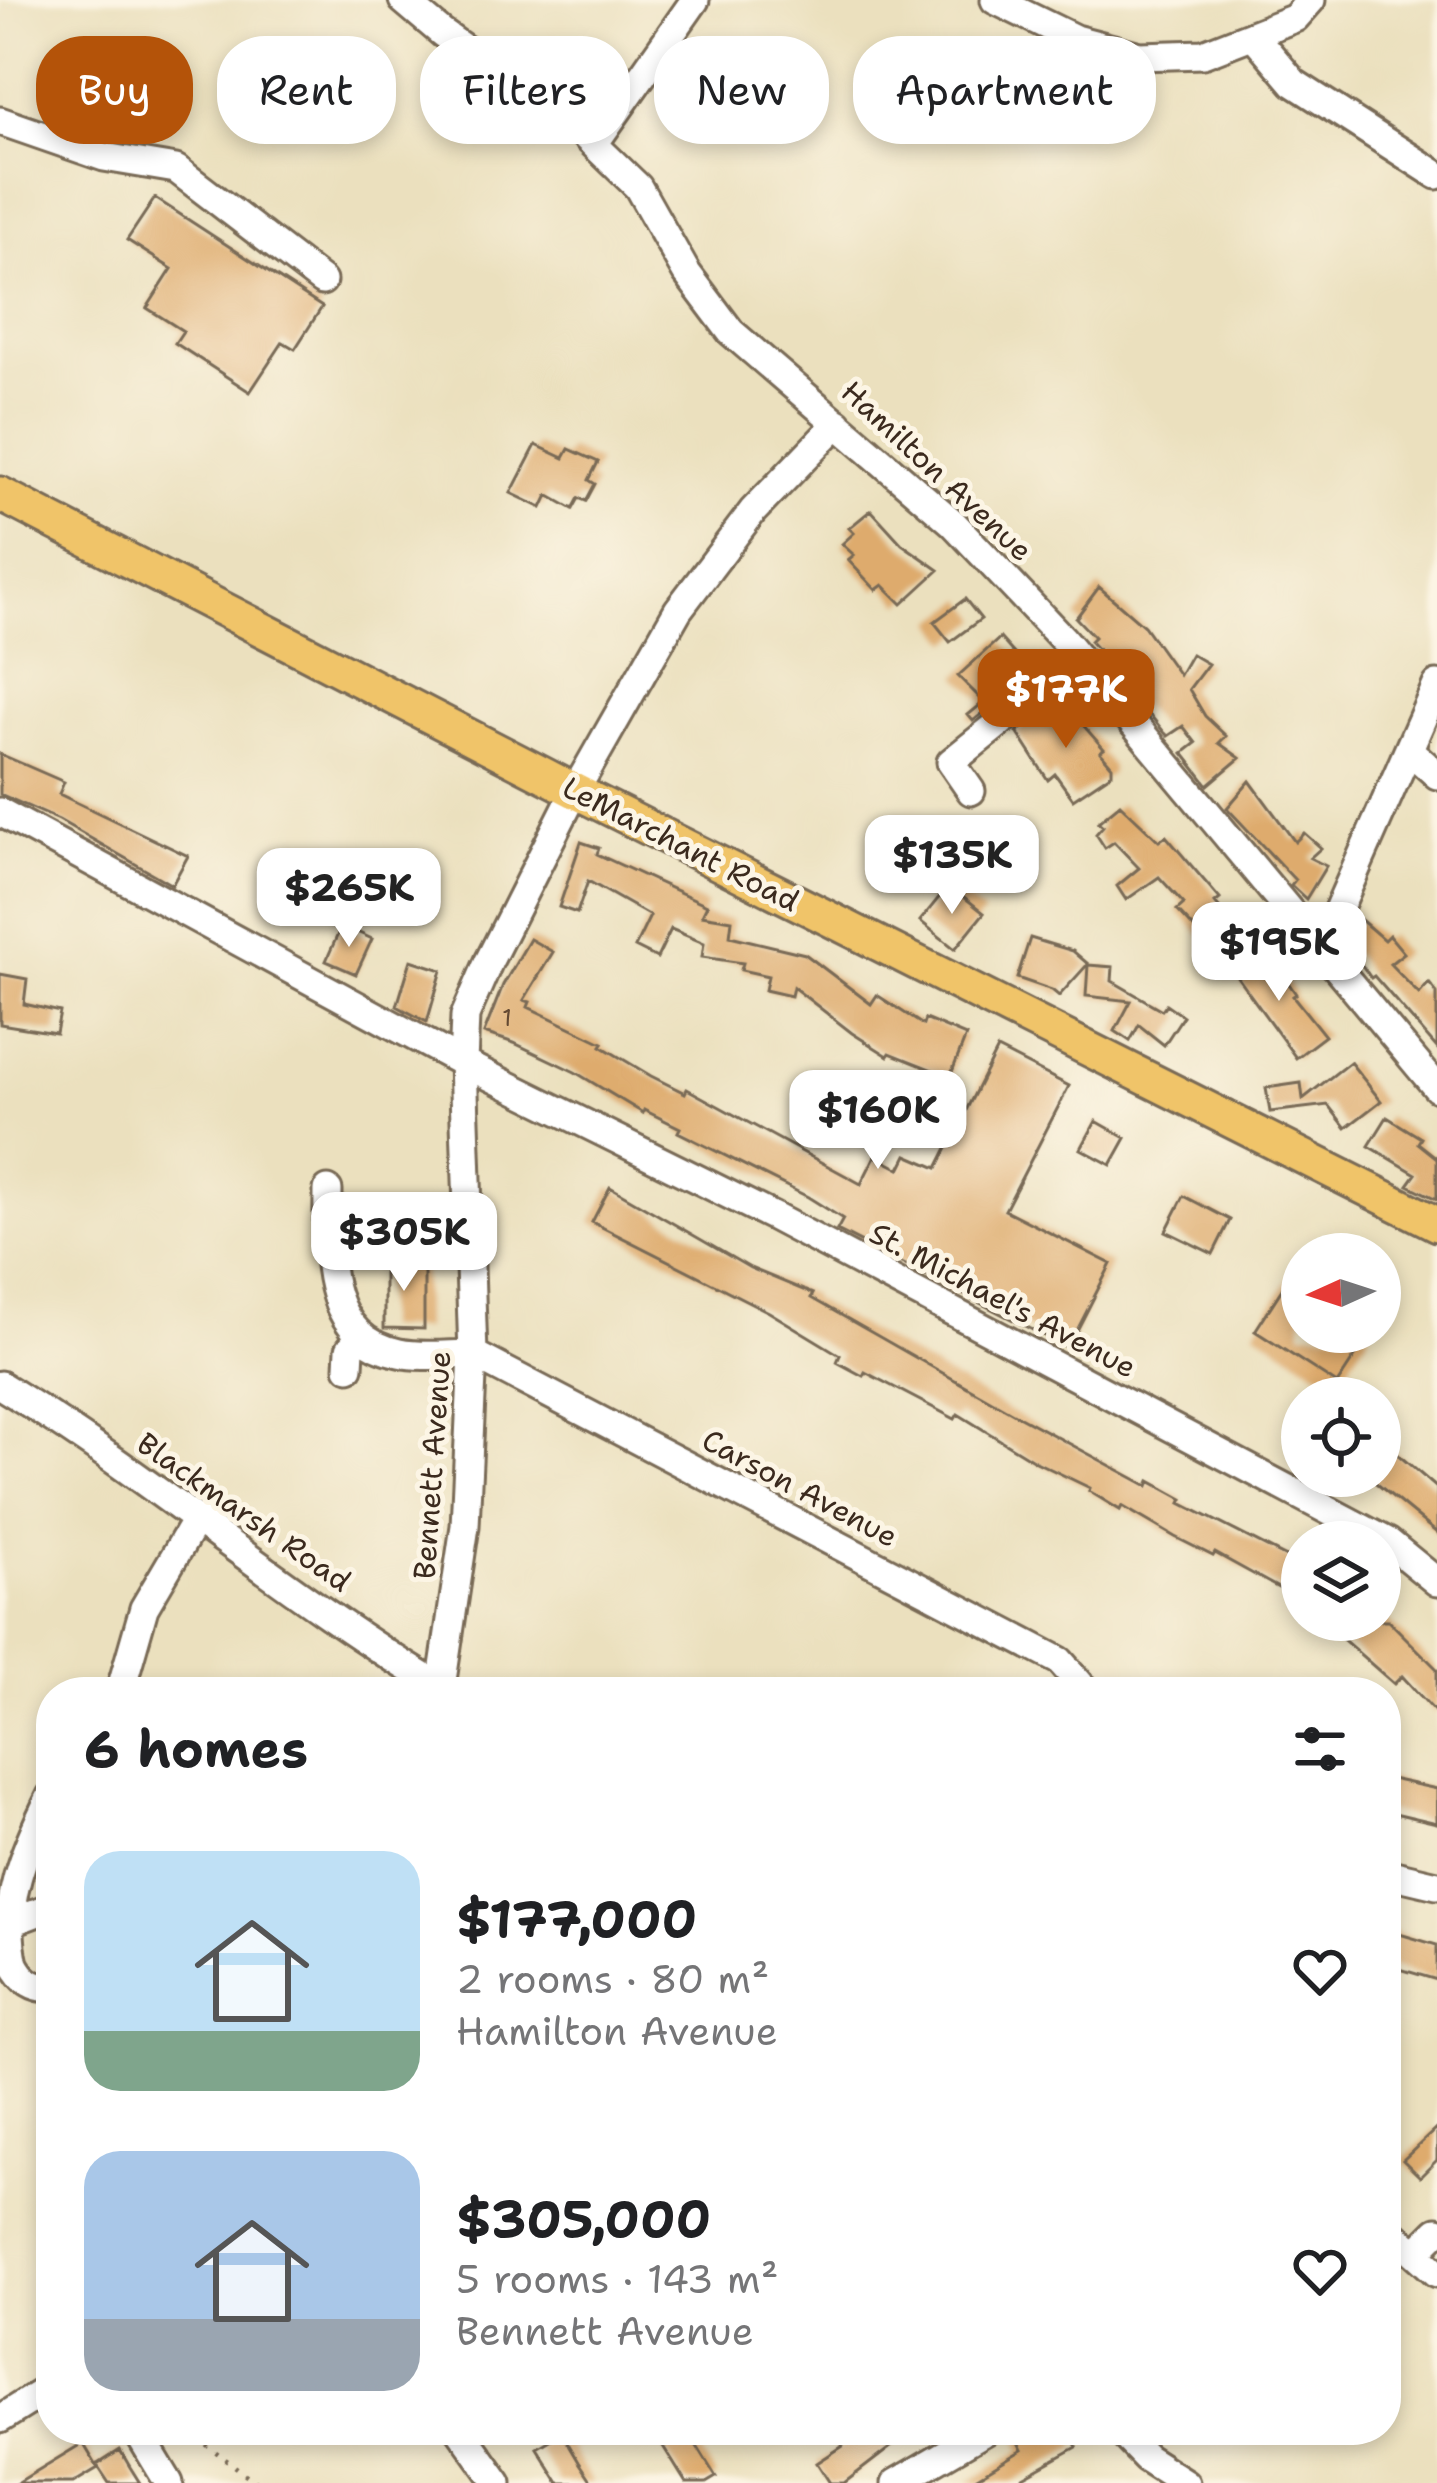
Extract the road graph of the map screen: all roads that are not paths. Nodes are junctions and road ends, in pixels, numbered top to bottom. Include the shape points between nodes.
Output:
1 (403, 0) edge
2 (695, 0) edge
3 (994, 0) edge
4 (1311, 0) edge
5 (451, 36) edge
6 (1255, 37) junction
7 (630, 93) edge
8 (0, 121) edge
9 (594, 144) edge
10 (1437, 175) edge
11 (322, 281) dead end
12 (838, 424) junction
13 (0, 494) edge
14 (1079, 659) junction
15 (1437, 685) edge
16 (1409, 750) junction
17 (1437, 775) edge
18 (575, 790) junction
19 (971, 791) dead end
20 (0, 812) edge
21 (1322, 946) junction
22 (463, 1063) junction
23 (1437, 1088) edge
24 (1364, 1188) junction
25 (328, 1190) dead end
26 (1437, 1224) edge
27 (1437, 1241) edge
28 (361, 1335) junction
29 (473, 1354) junction
30 (349, 1367) dead end
31 (0, 1385) edge
32 (197, 1518) junction
33 (1437, 1582) edge
34 (124, 1677) edge
35 (426, 1677) edge
36 (447, 1677) edge
37 (1074, 1677) edge
38 (36, 1826) edge
39 (1401, 1877) edge
40 (1437, 1885) edge
41 (36, 1913) edge
42 (3, 1925) junction
43 (36, 1986) edge
44 (1437, 2231) edge
45 (1401, 2240) edge
46 (1415, 2253) junction
47 (1437, 2273) edge
48 (36, 2396) edge
49 (0, 2419) edge
50 (146, 2445) edge
51 (471, 2445) edge
52 (961, 2445) edge
53 (1133, 2445) edge
54 (169, 2483) edge
55 (498, 2483) edge
56 (896, 2483) edge
57 (1185, 2483) edge

1 - 5 street, Hamilton Avenue
2 - 7 street
3 - 6 street via 1076,39 1140,56 1203,54
4 - 6 street via 1295,18
6 - 10 street via 1294,83
8 - 11 street via 104,157 176,169
9 - 12 street, Hamilton Avenue via 638,188 730,332
12 - 14 street, Hamilton Avenue via 953,523
12 - 18 street, Bennett Avenue via 753,511 678,610
13 - 18 main road, LeMarchant Road
14 - 19 street via 951,762
14 - 21 street, Hamilton Avenue
15 - 16 street
16 - 17 street
16 - 21 street
18 - 22 street, Bennett Avenue via 465,1016
18 - 24 main road, LeMarchant Road
20 - 22 street, St. Michael's Avenue
21 - 23 street, Hamilton Avenue
22 - 29 street, Bennett Avenue
22 - 33 street, St. Michael's Avenue via 774,1216 1367,1530
24 - 26 main road, LeMarchant Road
24 - 27 main road, LeMarchant Road
25 - 28 street via 338,1309
28 - 29 street via 398,1353
28 - 30 street
29 - 36 street, Bennett Avenue via 465,1526
29 - 37 street, Carson Avenue via 1060,1661
31 - 32 street, Blackmarsh Road
32 - 34 street via 144,1609
32 - 35 street, Blackmarsh Road
38 - 42 street via 5,1889
39 - 40 street
41 - 42 street
42 - 43 street via 21,1977
44 - 46 street
45 - 46 street
46 - 47 street
48 - 49 street
50 - 54 street
51 - 55 street
52 - 56 street
53 - 57 street

